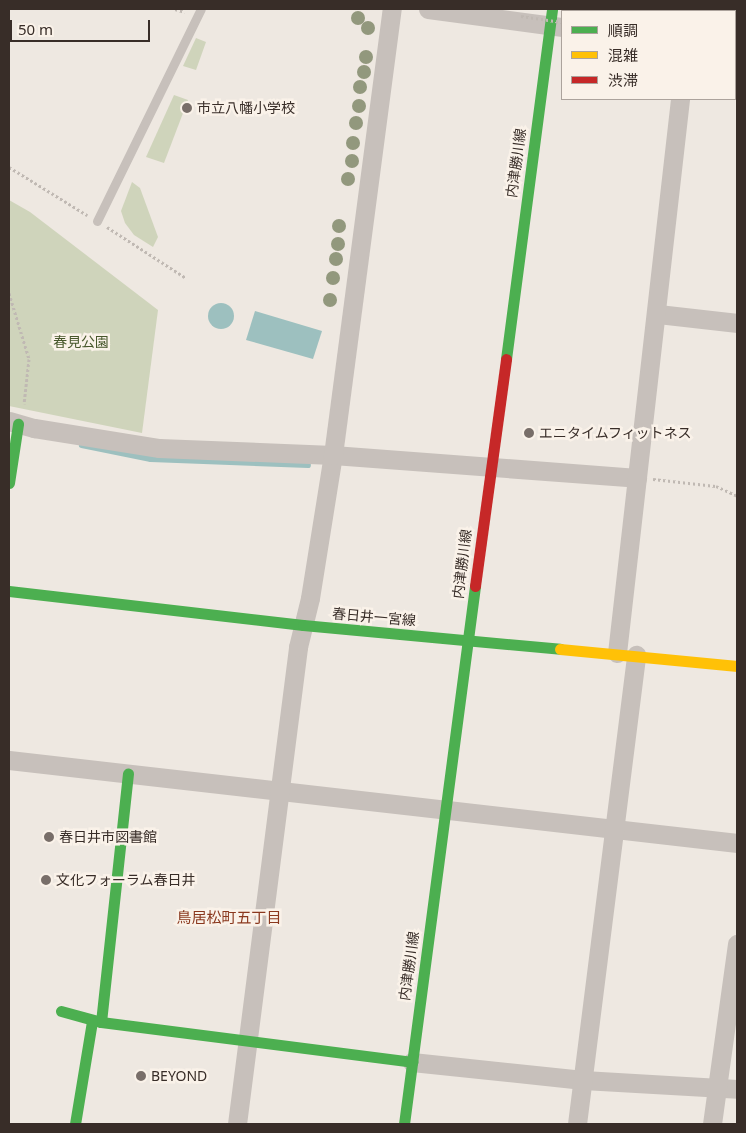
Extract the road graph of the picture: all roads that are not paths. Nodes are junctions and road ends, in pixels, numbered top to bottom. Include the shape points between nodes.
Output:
1 (201, 9) edge
2 (392, 9) edge
3 (428, 9) edge
4 (557, 21) edge
5 (680, 100) edge
6 (97, 221) dead end
7 (658, 314) junction
8 (737, 323) edge
9 (16, 420) edge
10 (333, 455) junction
11 (490, 468) junction
12 (637, 478) junction
13 (9, 483) edge
14 (9, 591) edge
15 (303, 625) junction
16 (467, 641) junction
17 (626, 654) junction
18 (737, 666) edge
19 (9, 760) edge
20 (128, 773) junction
21 (279, 788) junction
22 (445, 808) junction
23 (613, 828) junction
24 (737, 843) edge
25 (737, 944) edge
26 (61, 1011) dead end
27 (97, 1021) junction
28 (248, 1040) junction
29 (412, 1062) junction
30 (583, 1080) junction
31 (718, 1088) junction
32 (737, 1089) edge
33 (75, 1124) edge
34 (237, 1124) edge
35 (404, 1124) edge
36 (576, 1124) edge
37 (712, 1124) edge

1 - 6 lane
2 - 10 street
3 - 4 street
4 - 11 main road, 内津勝川線
5 - 7 street
7 - 8 street
7 - 12 street
9 - 10 street via 158,448
9 - 13 main road
10 - 11 street
10 - 15 street
11 - 12 street
11 - 16 main road, 内津勝川線
12 - 17 street
14 - 15 main road, 春日井一宮線
15 - 16 main road, 春日井一宮線
15 - 21 street
16 - 17 main road, 春日井一宮線
16 - 22 main road, 内津勝川線
17 - 18 main road, 春日井一宮線
17 - 23 street
19 - 20 street
20 - 21 street
20 - 27 main road
21 - 22 street
21 - 28 street
22 - 23 street
22 - 29 main road, 内津勝川線
23 - 24 street
23 - 30 street
25 - 31 street
26 - 27 main road
27 - 28 main road
27 - 33 main road
28 - 29 main road
28 - 34 street
29 - 30 street
29 - 35 main road, 内津勝川線
30 - 31 street
30 - 36 street
31 - 32 street
31 - 37 street

